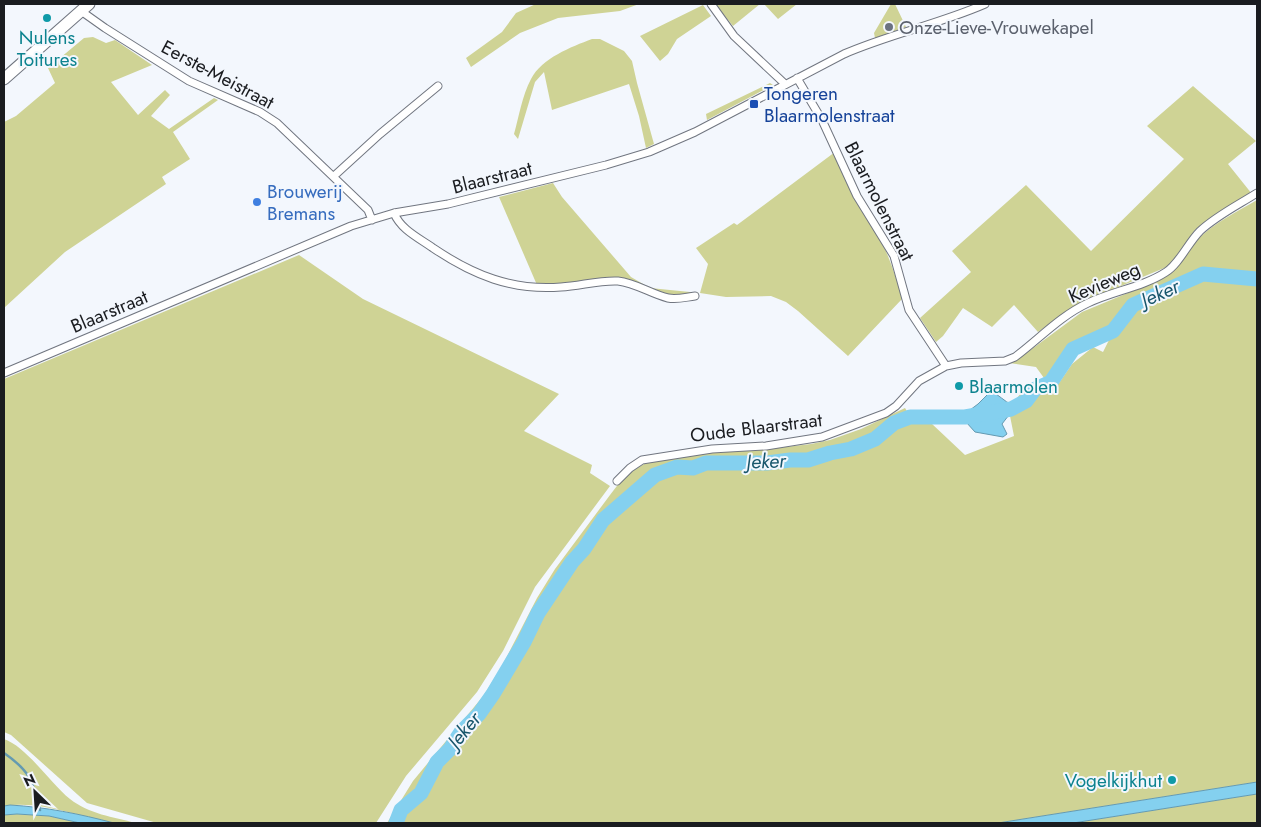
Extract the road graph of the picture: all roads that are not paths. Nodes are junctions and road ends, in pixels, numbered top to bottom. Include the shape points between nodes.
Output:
1 (711, 4) edge
2 (985, 4) edge
3 (85, 7) edge
4 (797, 78) junction
5 (4, 79) edge
6 (785, 84) junction
7 (438, 86) dead end
8 (334, 176) junction
9 (1257, 194) edge
10 (394, 213) junction
11 (372, 220) junction
12 (695, 296) dead end
13 (946, 366) junction
14 (4, 373) edge
15 (617, 481) dead end

1 - 6 street via 734,36
2 - 4 street, Blaarstraat via 958,16 860,47
3 - 5 main road
3 - 8 street, Eerste-Meistraat via 105,28 189,81 260,112 277,123
4 - 6 street, Blaarstraat
4 - 13 street, Blaarmolenstraat via 822,120 857,196 894,256 909,310
6 - 10 street, Blaarstraat via 695,132 649,152 448,204
7 - 8 street
8 - 11 street, Eerste-Meistraat via 368,210
9 - 13 street, Kevieweg via 1201,230 1168,271 1089,302 1068,314 1015,357 1005,361
10 - 11 street, Blaarstraat
10 - 12 street via 404,229 446,257 475,273 504,283 544,288 615,281 628,282 668,298
11 - 14 street, Blaarstraat via 351,226
13 - 15 street, Oude Blaarstraat via 919,381 886,413 822,438 642,460

